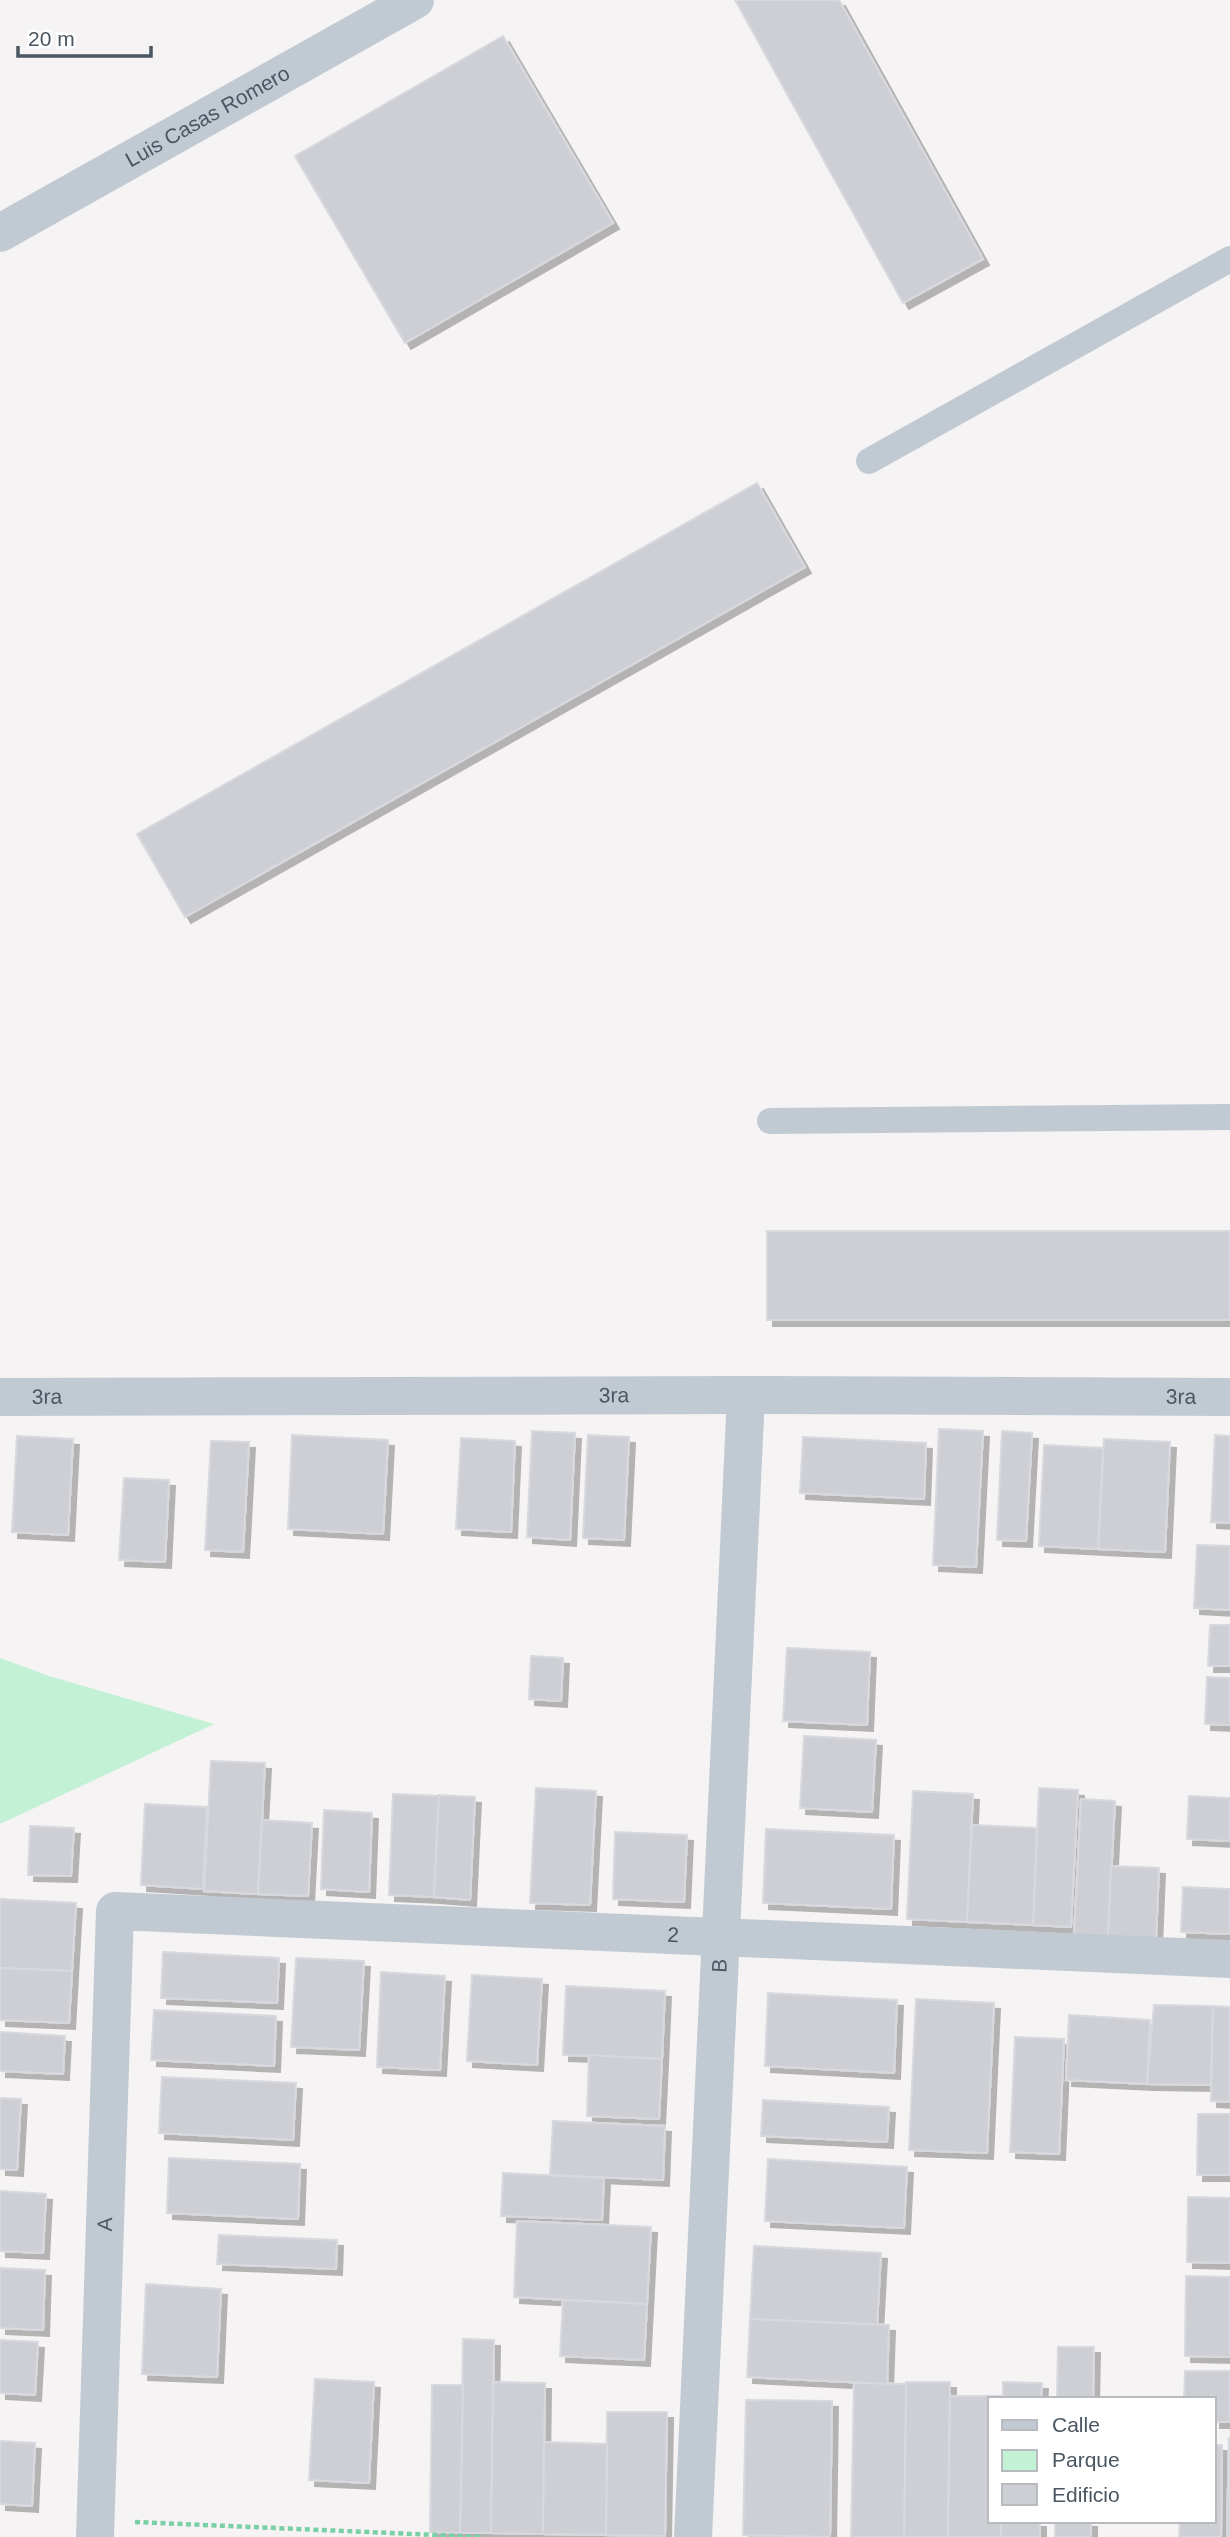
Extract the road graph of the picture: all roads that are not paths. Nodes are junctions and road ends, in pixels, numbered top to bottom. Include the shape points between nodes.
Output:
1 (415, 0) edge
2 (0, 233) edge
3 (1230, 259) edge
4 (869, 461) dead end
5 (1230, 1117) edge
6 (770, 1121) dead end
7 (746, 1395) junction
8 (0, 1397) edge
9 (1230, 1397) edge
10 (115, 1910) joint
11 (720, 1938) junction
12 (1230, 1959) edge
13 (95, 2528) edge
14 (693, 2537) edge

1 - 2 street, Luis Casas Romero
3 - 4 lane
5 - 6 lane
7 - 8 street, 3ra
7 - 9 street, 3ra
7 - 11 street, B
10 - 11 street, 2
10 - 13 street, A
11 - 12 street, 2
11 - 14 street, B

